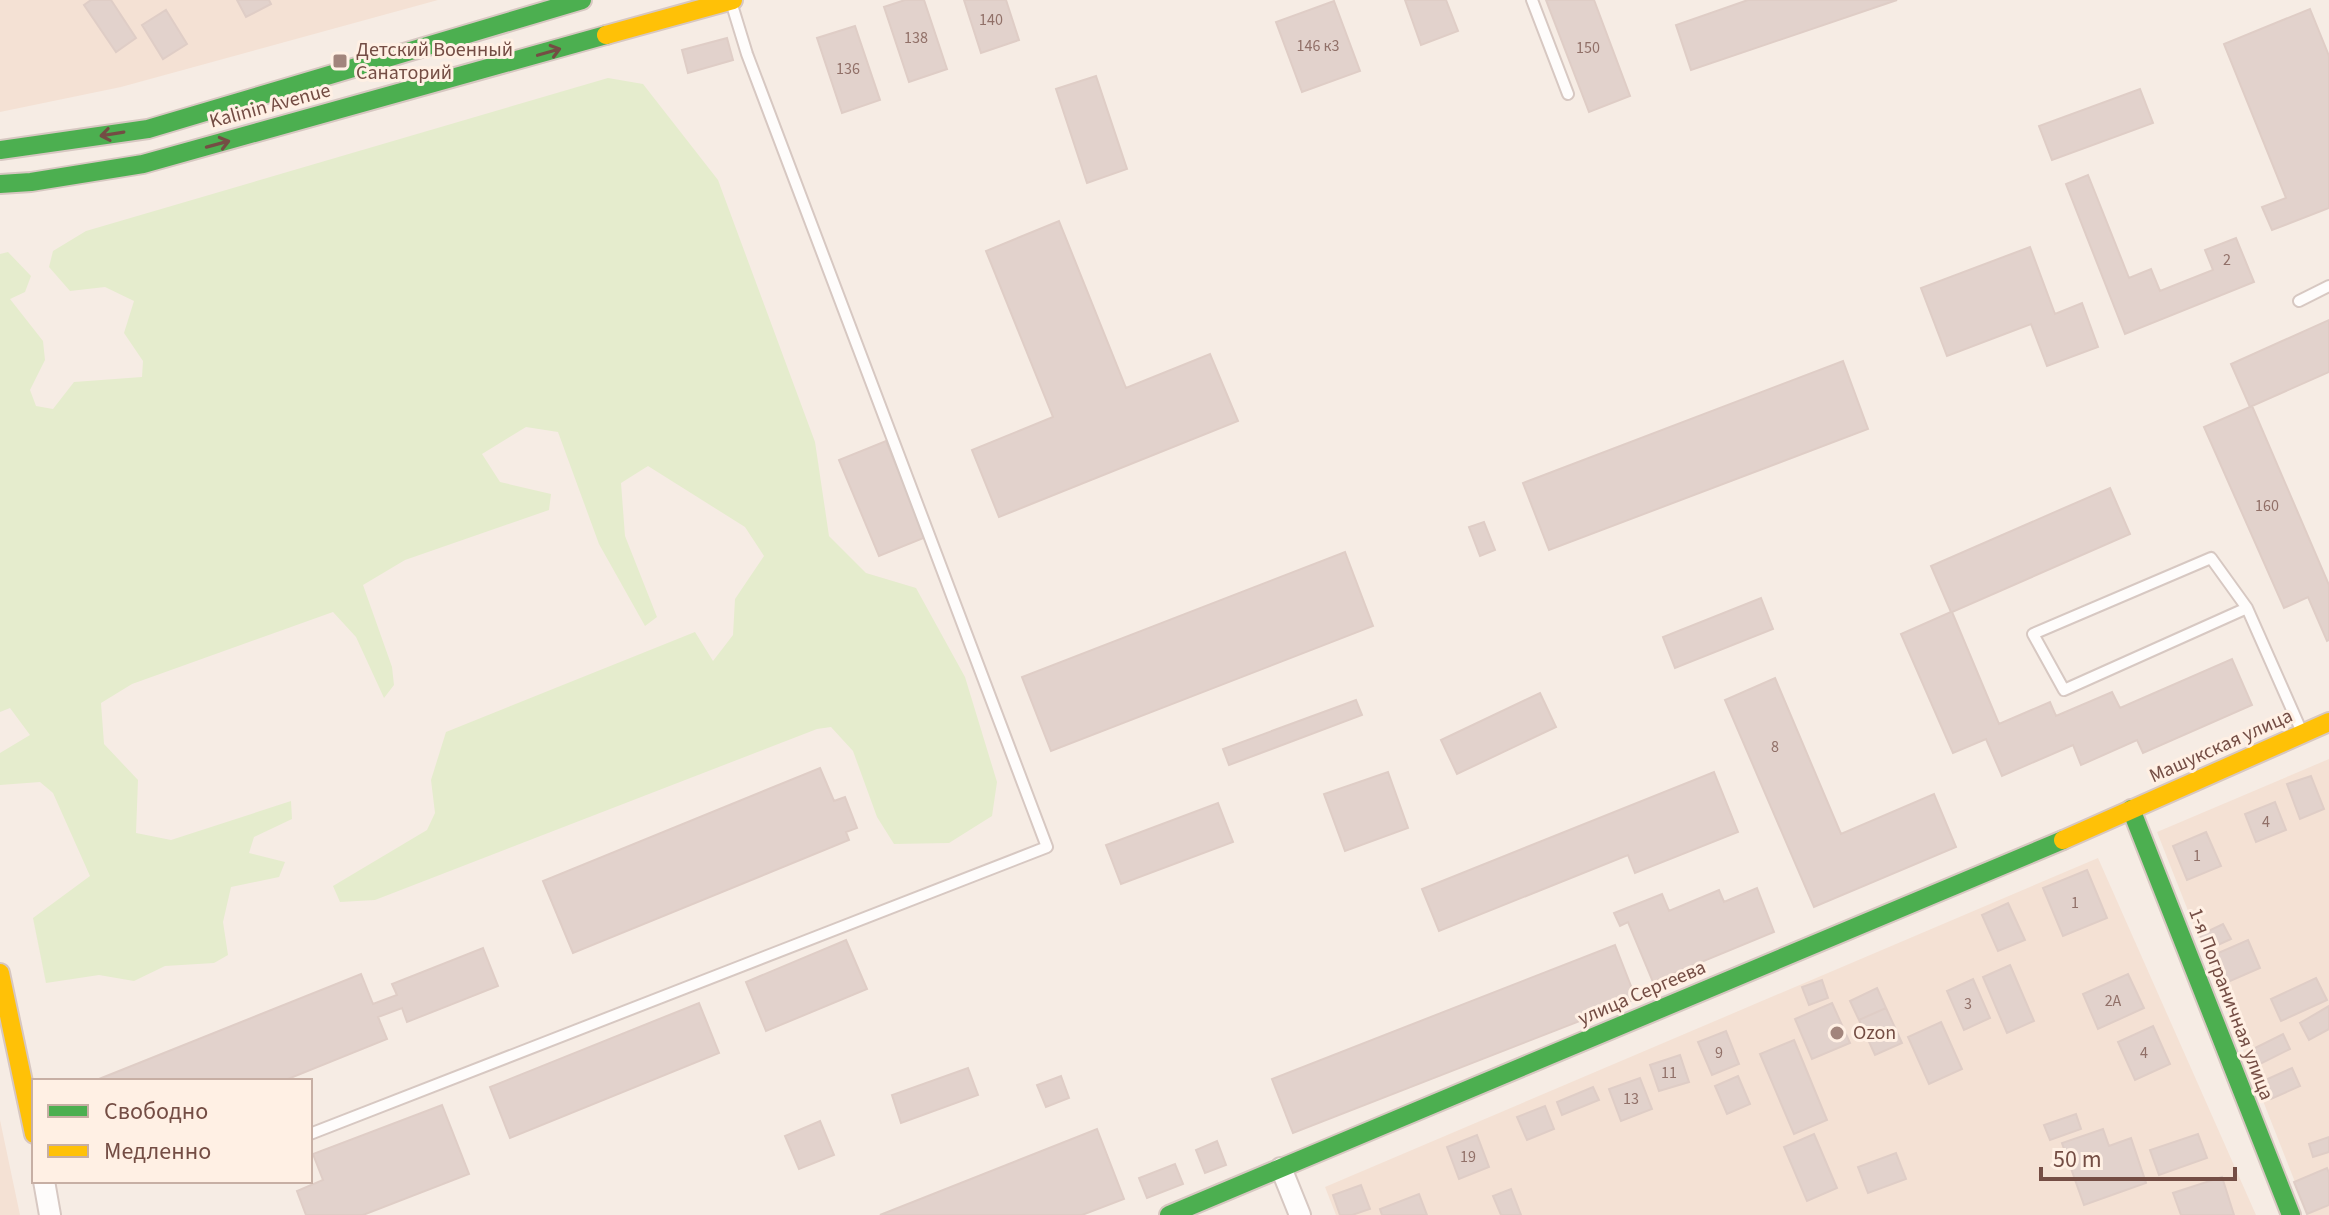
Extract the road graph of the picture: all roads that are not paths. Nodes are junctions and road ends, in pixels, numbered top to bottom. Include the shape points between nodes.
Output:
1 (504, 0) edge
2 (582, 0) edge
3 (732, 0) edge
4 (1532, 0) edge
5 (510, 22) junction
6 (1568, 94) dead end
7 (0, 150) edge
8 (0, 184) edge
9 (2329, 286) edge
10 (2299, 301) dead end
11 (2247, 608) junction
12 (2329, 722) edge
13 (2303, 734) junction
14 (2131, 809) junction
15 (0, 973) edge
16 (32, 1125) edge
17 (312, 1133) edge
18 (1281, 1168) junction
19 (44, 1183) edge
20 (50, 1215) edge
21 (1169, 1215) edge
22 (1300, 1215) edge
23 (2291, 1215) edge

1 - 5 street
2 - 5 street, Kalinin Avenue
8 -> 3 street, Kalinin Avenue via 143,164
3 - 17 lane via 752,69 1047,847
4 - 6 lane
5 -> 7 street, Kalinin Avenue via 148,129
9 - 10 lane
11 - 11 lane via 2064,690 2033,634 2211,558
11 - 13 lane
12 - 13 street, Машукская улица
13 - 14 street, Машукская улица
14 - 18 street, улица Сергеева
14 - 23 street, 1-я Пограничная улица
15 - 16 street
18 - 21 street, улица Сергеева
18 - 22 street
19 - 20 street

